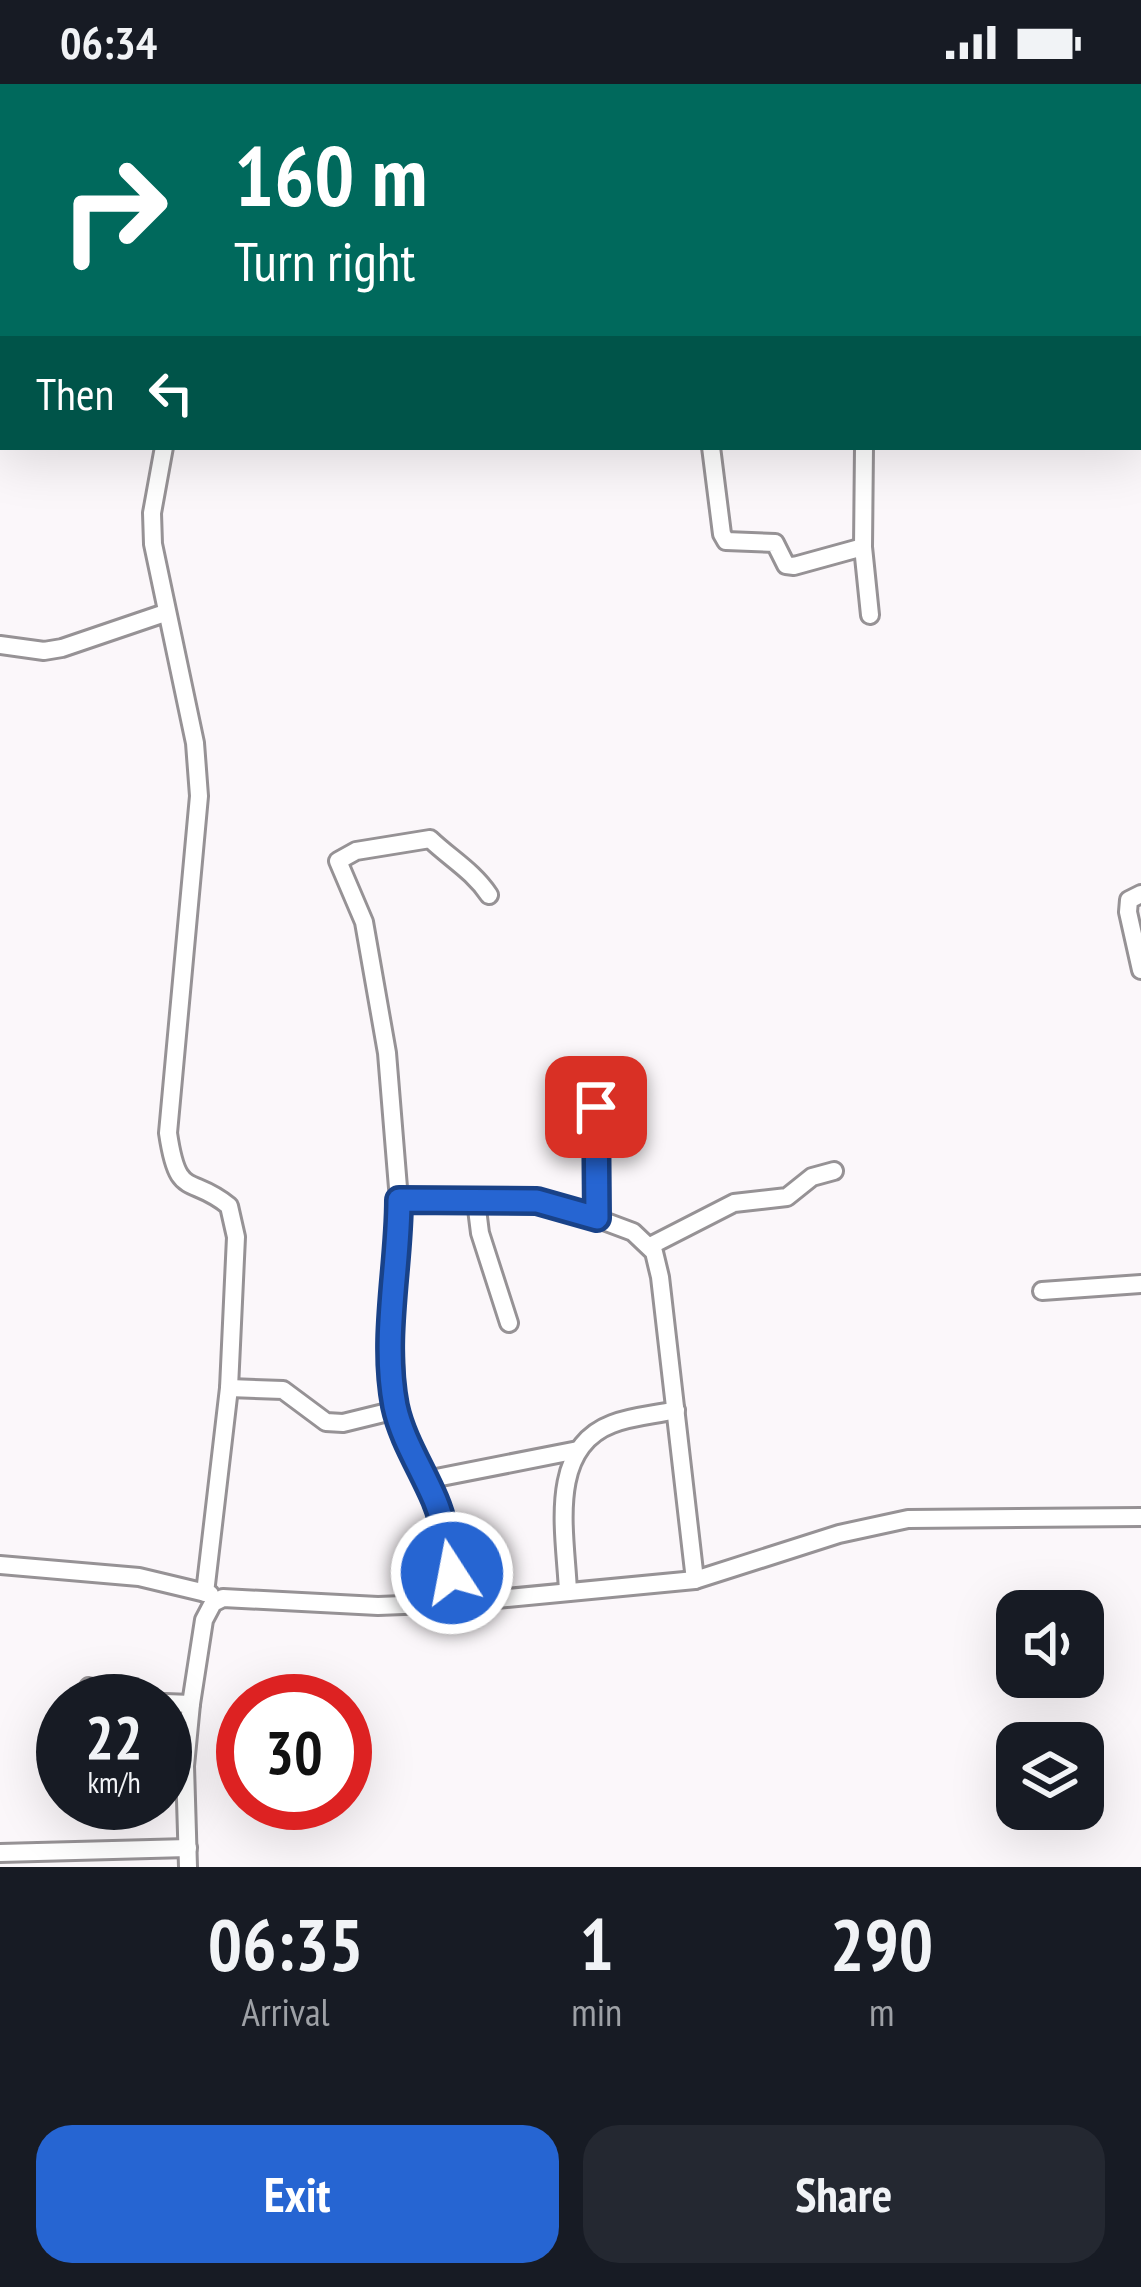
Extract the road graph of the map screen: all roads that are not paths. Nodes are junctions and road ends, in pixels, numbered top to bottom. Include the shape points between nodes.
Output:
1 (164, 450) edge
2 (711, 450) edge
3 (864, 450) edge
4 (863, 547) junction
5 (165, 614) junction
6 (870, 616) dead end
7 (0, 645) edge
8 (1141, 894) edge
9 (489, 895) dead end
10 (1141, 970) edge
11 (596, 1107) dead end
12 (834, 1171) dead end
13 (399, 1200) junction
14 (476, 1202) junction
15 (597, 1218) junction
16 (650, 1246) junction
17 (1141, 1284) edge
18 (1042, 1291) dead end
19 (509, 1323) dead end
20 (229, 1388) junction
21 (396, 1410) junction
22 (676, 1410) junction
23 (578, 1450) junction
24 (426, 1480) junction
25 (1141, 1516) edge
26 (0, 1565) edge
27 (695, 1580) junction
28 (568, 1592) junction
29 (214, 1595) junction
30 (455, 1603) junction
31 (192, 1698) edge
32 (0, 1853) edge
33 (188, 1857) edge

1 - 5 street via 152,529
2 - 4 street via 726,541 775,543 794,566
3 - 4 street
4 - 6 street
5 - 7 street via 62,648
5 - 20 street via 199,796 168,1133 185,1183 223,1200 233,1216
8 - 10 street via 1128,912
9 - 13 street via 430,839 338,861 364,922 379,988
11 - 15 street
12 - 16 street via 787,1197 734,1203
13 - 14 street
13 - 21 street
14 - 15 street via 537,1201
14 - 19 street
15 - 16 street
16 - 22 street
17 - 18 street
20 - 21 street via 284,1390 326,1422
20 - 29 street
21 - 24 street
22 - 23 street via 615,1423
22 - 27 street
23 - 24 street
23 - 28 street via 565,1494
24 - 30 street via 449,1544
25 - 27 street via 908,1519
26 - 29 street via 139,1577
27 - 28 street
28 - 30 street
29 - 30 street
29 - 31 street
32 - 33 street

